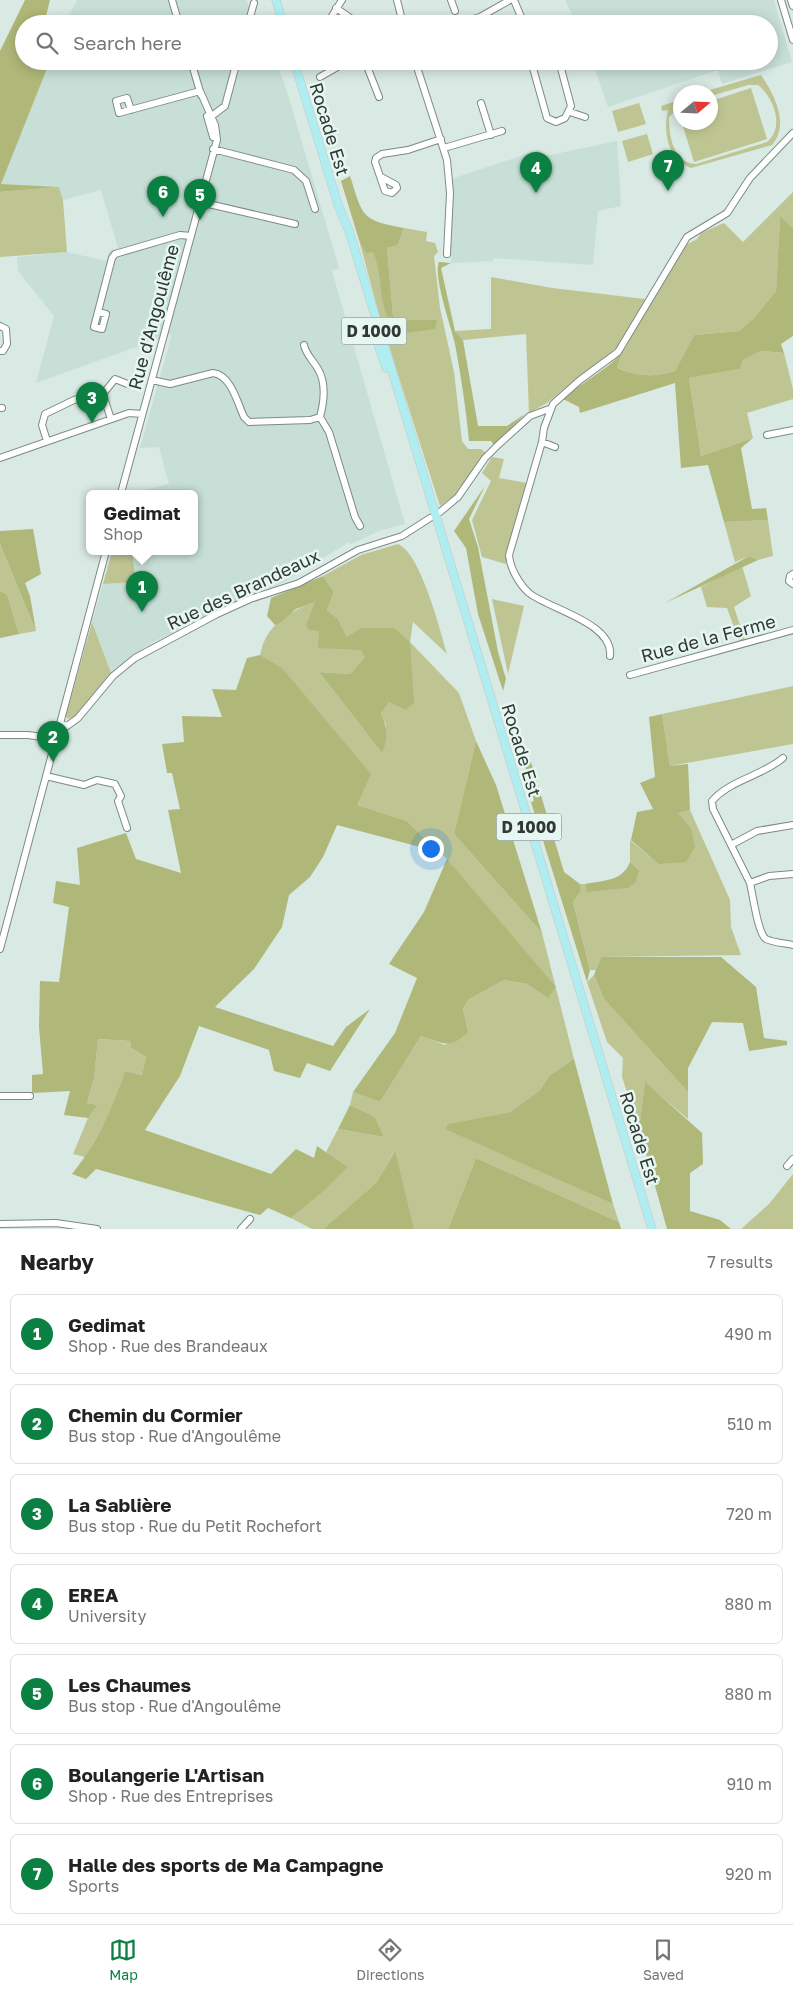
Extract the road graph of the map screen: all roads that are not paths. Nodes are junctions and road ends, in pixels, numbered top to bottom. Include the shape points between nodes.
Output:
1 (172, 0) edge
2 (276, 0) edge
3 (342, 0) edge
4 (397, 0) edge
5 (451, 0) edge
6 (510, 0) edge
7 (514, 0) edge
8 (781, 0) edge
9 (791, 0) edge
10 (254, 2) dead end
11 (793, 6) edge
12 (336, 8) junction
13 (455, 11) dead end
14 (176, 15) edge
15 (250, 15) edge
16 (280, 15) edge
17 (332, 15) edge
18 (346, 15) edge
19 (401, 15) edge
20 (484, 15) edge
21 (520, 15) edge
22 (793, 40) edge
23 (194, 70) edge
24 (235, 70) edge
25 (297, 70) edge
26 (332, 70) edge
27 (368, 70) edge
28 (418, 70) edge
29 (534, 70) edge
30 (562, 70) edge
31 (320, 77) dead end
32 (200, 91) junction
33 (379, 97) dead end
34 (481, 103) dead end
35 (130, 110) junction
36 (570, 112) junction
37 (585, 117) dead end
38 (210, 118) junction
39 (502, 131) dead end
40 (793, 133) edge
41 (490, 135) junction
42 (441, 140) junction
43 (444, 148) junction
44 (213, 149) junction
45 (381, 177) dead end
46 (200, 202) junction
47 (315, 209) dead end
48 (296, 224) dead end
49 (191, 236) junction
50 (447, 254) dead end
51 (98, 312) dead end
52 (0, 326) edge
53 (304, 345) dead end
54 (0, 351) edge
55 (152, 380) junction
56 (130, 385) dead end
57 (103, 394) junction
58 (549, 409) junction
59 (142, 414) junction
60 (320, 417) junction
61 (111, 419) junction
62 (793, 430) edge
63 (767, 435) dead end
64 (47, 441) junction
65 (542, 442) junction
66 (555, 447) dead end
67 (0, 458) edge
68 (122, 490) edge
69 (440, 512) dead end
70 (430, 518) dead end
71 (360, 526) dead end
72 (105, 555) edge
73 (793, 574) edge
74 (793, 584) edge
75 (793, 630) edge
76 (610, 656) dead end
77 (630, 675) dead end
78 (60, 724) junction
79 (0, 735) edge
80 (56, 739) junction
81 (783, 758) dead end
82 (46, 776) junction
83 (793, 825) edge
84 (127, 828) dead end
85 (731, 845) junction
86 (793, 874) edge
87 (750, 883) junction
88 (793, 945) edge
89 (0, 949) edge
90 (0, 1096) edge
91 (30, 1096) dead end
92 (793, 1160) edge
93 (787, 1166) dead end
94 (250, 1219) dead end
95 (0, 1224) edge
96 (20, 1226) edge
97 (97, 1229) edge
98 (241, 1229) edge
99 (650, 1229) edge

1 - 14 street
2 - 16 main road
3 - 12 street
4 - 19 street
5 - 13 street
6 - 20 street
7 - 21 street
8 - 22 street
9 - 11 street
10 - 15 street
12 - 17 street
12 - 18 street
23 - 32 street, Rue d'Angoulême
24 - 38 street via 225,106
25 - 99 main road, Rocade Est / D 1000
26 - 31 street
27 - 33 street
28 - 42 street
29 - 36 street via 547,118 551,122 561,121
30 - 36 street
32 - 35 street
32 - 38 street, Rue d'Angoulême
34 - 41 street
35 - 35 street via 127,98 116,101 119,114
36 - 37 street
38 - 44 street, Rue d'Angoulême via 217,132
39 - 41 street
40 - 58 street via 750,178 727,213 687,236 618,352 580,380
41 - 43 street
42 - 43 street
42 - 45 street via 378,156 375,162
43 - 50 street via 450,193
44 - 46 street, Rue d'Angoulême
44 - 47 street via 294,170 306,181
46 - 48 street
46 - 49 street, Rue d'Angoulême
49 - 51 street via 180,235 114,254
49 - 55 street, Rue d'Angoulême
52 - 54 street via 6,329 7,344
53 - 60 street via 322,376 324,388
55 - 59 street, Rue d'Angoulême
55 - 60 street via 170,384 213,372 226,378 249,422
56 - 57 street via 115,379
57 - 61 street
57 - 64 street via 74,400 47,413 42,425
58 - 65 street
58 - 69 street via 530,416 498,445 458,497
59 - 61 street via 129,413
59 - 68 street, Rue d'Angoulême
60 - 71 street via 329,432
61 - 64 street
62 - 63 street
64 - 67 street
65 - 66 street
65 - 76 street via 509,556 511,568 529,593 601,632
70 - 78 street, Rue des Brandeaux via 402,536 358,550 304,580 217,614 135,658 113,676 78,718 67,726
72 - 78 street
73 - 74 street via 789,581
75 - 77 street, Rue de la Ferme
78 - 80 street
79 - 80 street
80 - 82 street
81 - 85 street via 767,770 718,794 712,801
82 - 84 street via 84,785 97,780 115,784 121,796 118,801
82 - 89 street
83 - 85 street via 758,832
85 - 87 street
86 - 87 street via 768,876
87 - 88 street via 763,936
90 - 91 street
92 - 93 street
94 - 98 street
95 - 96 street
96 - 97 street via 56,1224

